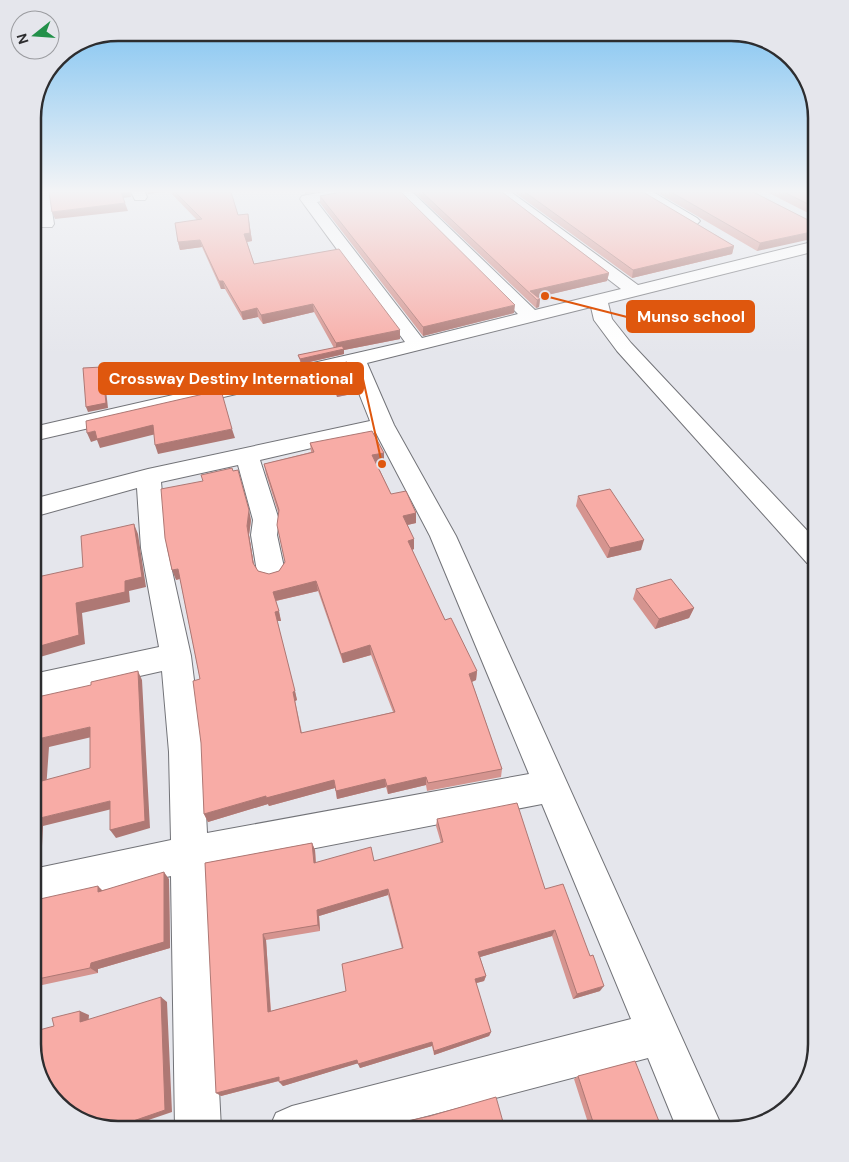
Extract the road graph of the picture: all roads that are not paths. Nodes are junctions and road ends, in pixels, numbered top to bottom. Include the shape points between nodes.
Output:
1 (342, 246) edge
2 (459, 246) edge
3 (575, 246) edge
4 (808, 252) edge
5 (636, 292) junction
6 (599, 300) junction
7 (531, 317) junction
8 (417, 344) junction
9 (356, 360) junction
10 (383, 425) junction
11 (41, 432) edge
12 (247, 456) junction
13 (148, 477) junction
14 (41, 506) edge
15 (808, 547) edge
16 (270, 572) edge
17 (176, 656) junction
18 (41, 685) edge
19 (552, 786) junction
20 (189, 854) junction
21 (41, 886) edge
22 (658, 1034) junction
23 (198, 1121) edge
24 (323, 1121) edge
25 (696, 1121) edge

1 - 8 street
2 - 7 street
3 - 5 street
4 - 5 street via 749,256
5 - 6 street
6 - 7 street
6 - 15 street via 603,320 624,347
7 - 8 street
8 - 9 street
9 - 10 street
9 - 11 street
10 - 12 street
10 - 19 street via 443,536
12 - 13 street
12 - 16 street via 266,520 264,535
13 - 14 street
13 - 17 street via 154,548
17 - 18 street
17 - 20 street via 186,752
19 - 20 street
19 - 22 street
20 - 21 street
20 - 23 street
22 - 24 street
22 - 25 street

